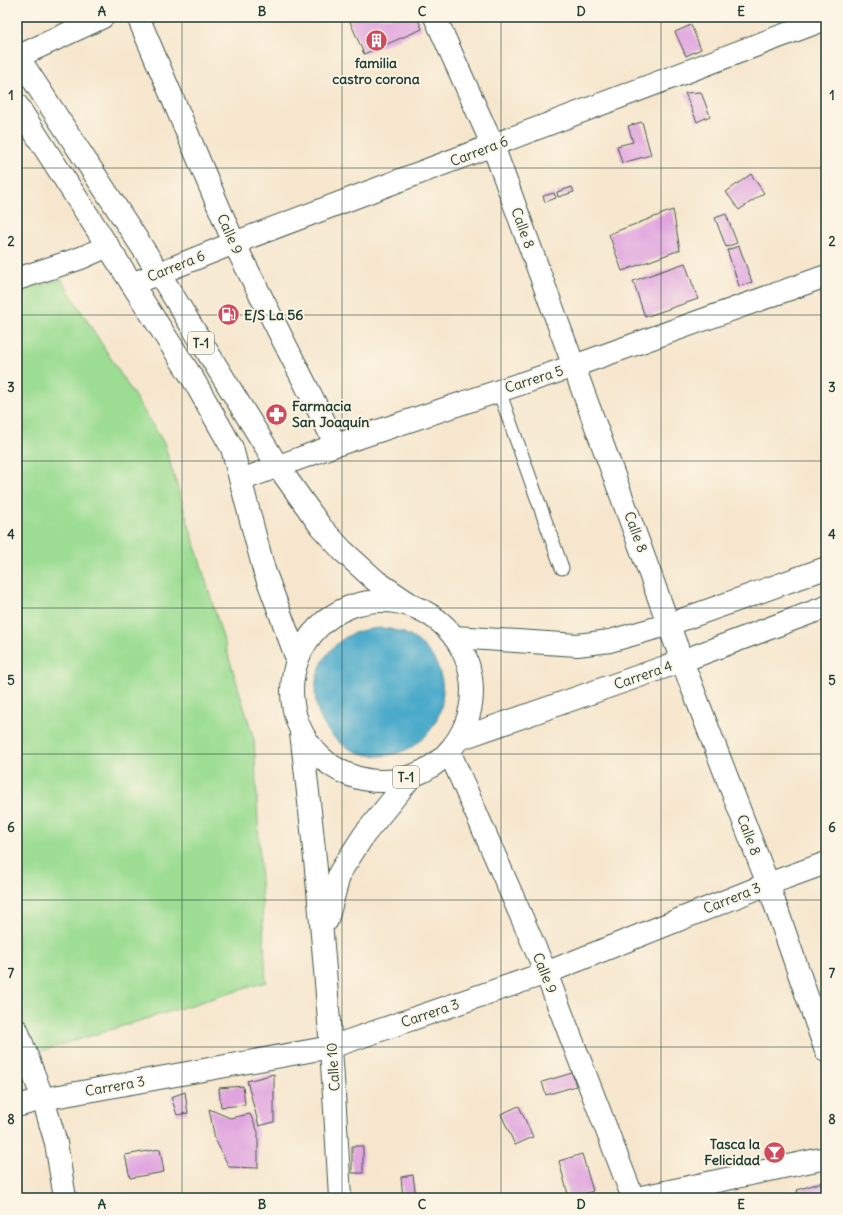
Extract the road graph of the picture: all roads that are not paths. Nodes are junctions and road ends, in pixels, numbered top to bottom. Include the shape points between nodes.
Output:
1 (103, 17) edge
2 (138, 17) edge
3 (435, 17) edge
4 (826, 19) edge
5 (17, 56) edge
6 (17, 105) edge
7 (493, 146) junction
8 (234, 243) junction
9 (108, 246) junction
10 (159, 274) junction
11 (826, 276) edge
12 (17, 279) edge
13 (132, 284) junction
14 (574, 366) junction
15 (499, 391) junction
16 (336, 444) junction
17 (277, 465) junction
18 (241, 480) junction
19 (562, 568) dead end
20 (826, 568) edge
21 (413, 606) junction
22 (826, 607) edge
23 (670, 624) junction
24 (455, 637) junction
25 (297, 660) junction
26 (682, 661) junction
27 (301, 733) junction
28 (454, 745) junction
29 (412, 776) junction
30 (826, 863) edge
31 (768, 884) junction
32 (324, 937) junction
33 (546, 973) junction
34 (17, 1030) edge
35 (331, 1047) junction
36 (826, 1051) edge
37 (43, 1099) junction
38 (17, 1106) edge
39 (826, 1158) edge
40 (66, 1198) edge
41 (340, 1198) edge
42 (633, 1198) edge
43 (637, 1198) edge

1 - 5 main road
2 - 8 main road, Calle 9
3 - 7 main road, Calle 8
4 - 7 main road, Carrera 6
5 - 10 main road, T-1
6 - 9 main road, T-1
7 - 8 main road, Carrera 6
7 - 14 main road, Calle 8
8 - 10 main road, Carrera 6
8 - 16 main road, Calle 9
9 - 12 main road via 81,258
9 - 13 main road, T-1
10 - 13 main road, Carrera 6
10 - 17 main road, T-1
11 - 14 main road, Carrera 5
13 - 18 main road, T-1 via 220,424 232,448
14 - 15 main road, Carrera 5
14 - 23 main road, Calle 8
15 - 16 main road, Carrera 5
15 - 19 lane
16 - 17 main road, Carrera 5
17 - 18 main road, Carrera 5
17 - 21 main road, T-1 via 321,527 343,551 376,581
18 - 25 main road, T-1 via 264,570
20 - 23 main road
21 - 24 main road, T-1 via 436,618
21 - 25 main road, T-1 via 386,601 358,604 332,616 311,635
22 - 26 main road, Carrera 4 / T-1
23 - 24 main road via 610,641 577,645
23 - 26 main road, Calle 8
24 - 28 main road, T-1 via 468,661 473,687 470,714
25 - 27 main road, T-1 via 291,684 293,709
26 - 28 main road, Carrera 4 / T-1
26 - 31 main road, Calle 8
27 - 29 main road, T-1 via 316,754 337,769 361,779 387,781
27 - 32 main road, Calle 10
28 - 29 main road, T-1 via 426,770
28 - 33 main road, Calle 9
29 - 32 main road, Calle 10 via 364,835 340,872 330,904
30 - 31 main road, Carrera 3
31 - 33 main road, Carrera 3
31 - 36 main road, Calle 8
32 - 35 main road, Calle 10
33 - 35 main road, Carrera 3
33 - 42 main road, Calle 9
34 - 37 main road
35 - 37 main road, Carrera 3
35 - 41 main road, Calle 10
37 - 38 main road, Carrera 3
37 - 40 main road via 56,1143
39 - 43 main road

